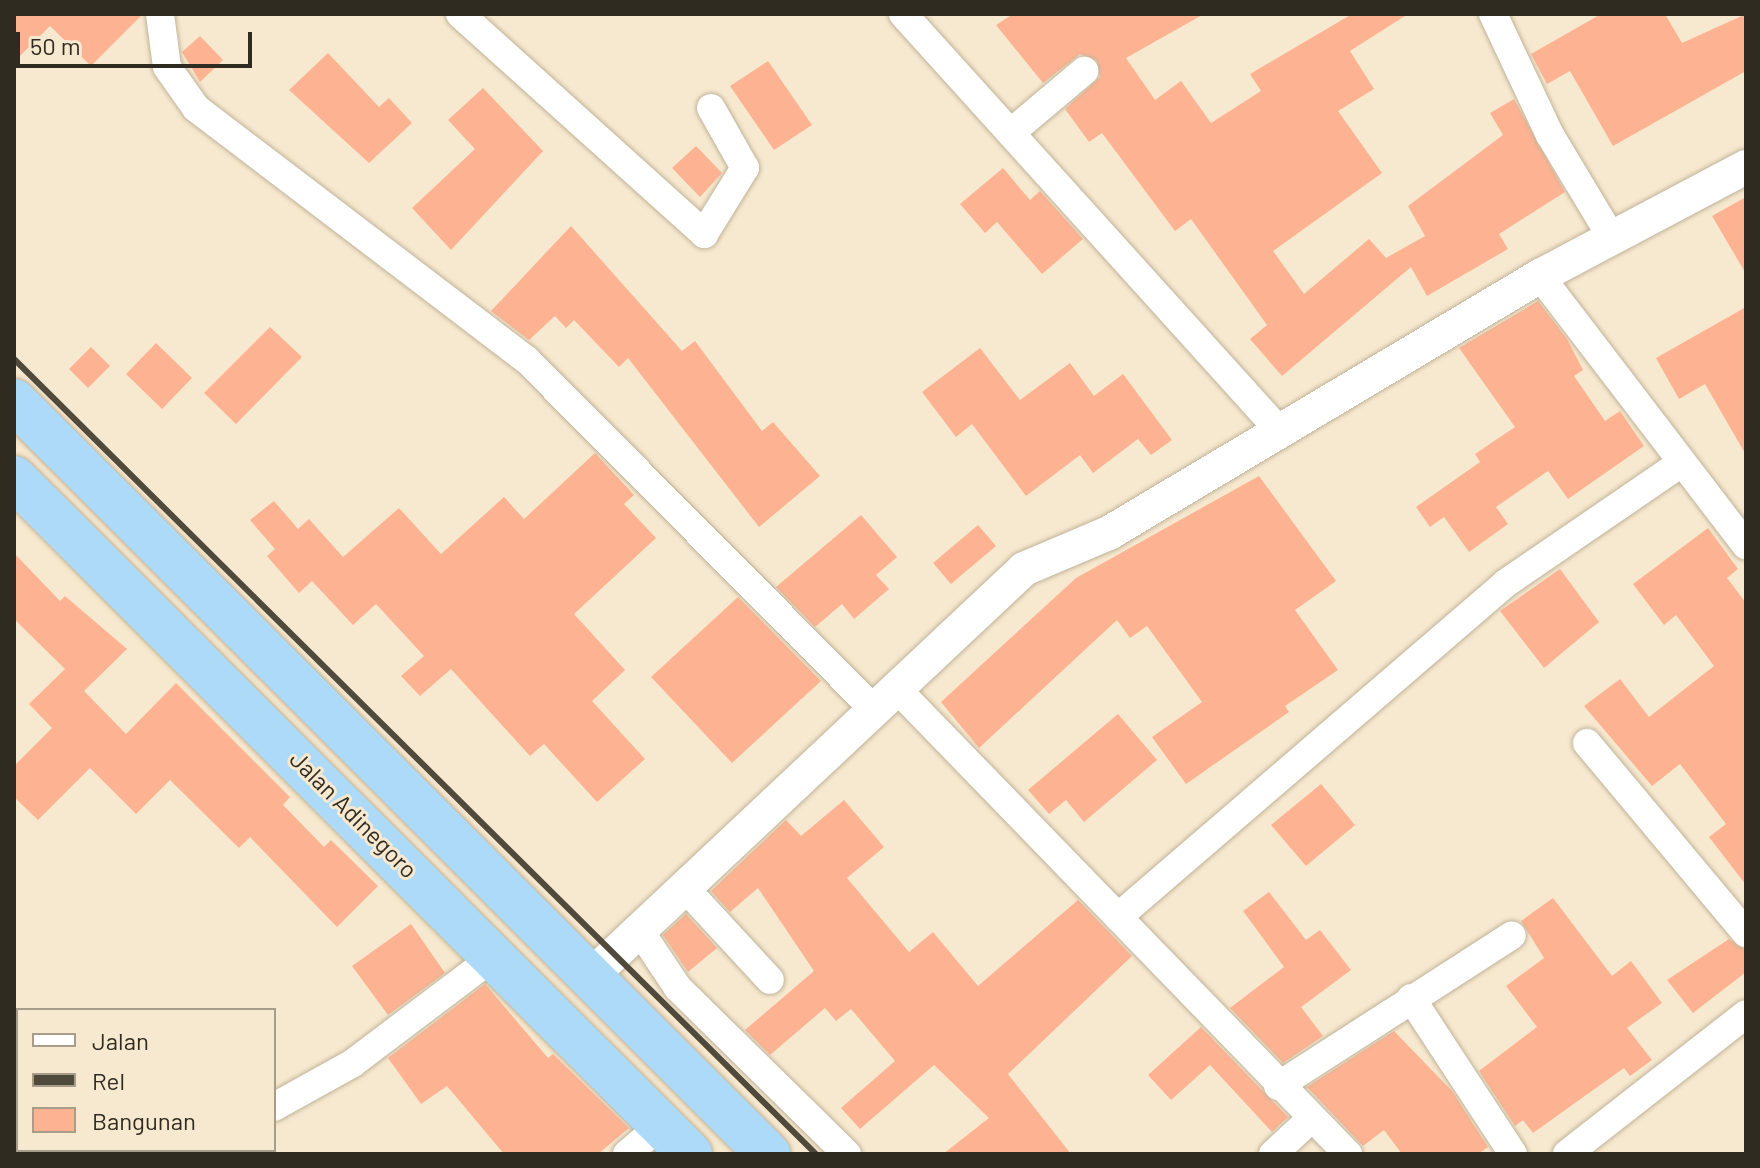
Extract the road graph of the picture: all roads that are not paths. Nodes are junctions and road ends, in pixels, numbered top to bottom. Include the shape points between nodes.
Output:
1 (160, 14) edge
2 (460, 14) edge
3 (903, 14) edge
4 (1493, 14) edge
5 (1084, 71) dead end
6 (711, 108) dead end
7 (1014, 130) junction
8 (1746, 167) edge
9 (1612, 238) junction
10 (1540, 276) junction
11 (14, 401) edge
12 (1278, 429) junction
13 (1680, 464) junction
14 (14, 478) edge
15 (1741, 531) edge
16 (886, 699) junction
17 (1587, 743) dead end
18 (685, 888) junction
19 (1118, 917) junction
20 (638, 928) junction
21 (1746, 933) edge
22 (1512, 935) dead end
23 (496, 955) junction
24 (594, 973) junction
25 (770, 980) dead end
26 (1411, 998) junction
27 (1746, 1014) edge
28 (1278, 1086) junction
29 (276, 1106) edge
30 (1312, 1118) junction
31 (659, 1145) edge
32 (768, 1154) edge
33 (847, 1154) edge
34 (1273, 1154) edge
35 (1348, 1154) edge
36 (1513, 1154) edge
37 (1567, 1154) edge

1 - 16 street via 167,67 196,108 527,360
2 - 6 street via 704,234 745,168
3 - 7 street
4 - 9 street via 1550,135
5 - 7 street
7 - 12 street
8 - 9 street
9 - 10 street
10 - 12 street
10 - 13 street
11 - 24 highway
12 - 16 street via 1109,533 1024,569
13 - 15 street
13 - 19 street via 1506,583
14 - 23 highway, Jalan Adinegoro
16 - 18 street
16 - 19 street
17 - 21 street
18 - 20 street
18 - 25 street
19 - 28 street
20 - 24 street
20 - 33 street via 678,988
22 - 26 street
23 - 29 street via 353,1063
23 - 31 highway, Jalan Adinegoro
24 - 32 highway
26 - 28 street
26 - 36 street
27 - 37 street
28 - 30 street
30 - 34 street
30 - 35 street

